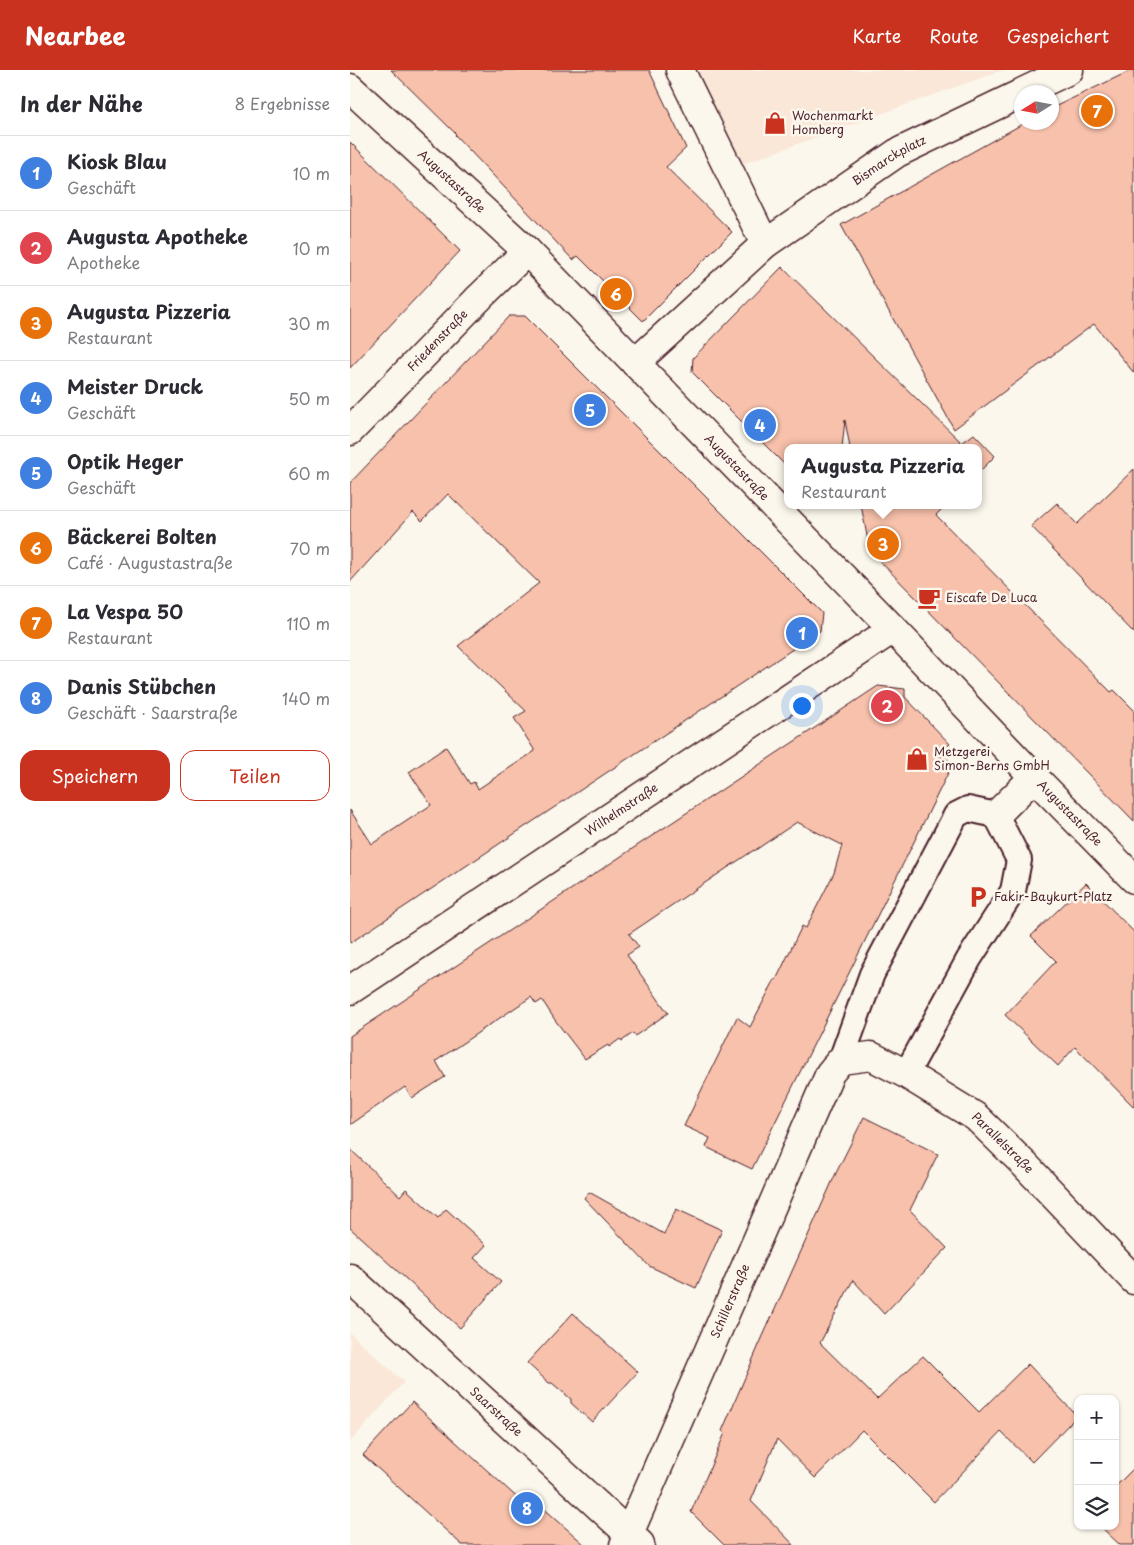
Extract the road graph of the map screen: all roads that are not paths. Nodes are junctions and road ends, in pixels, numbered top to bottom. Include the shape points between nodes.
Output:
1 (680, 70) edge
2 (1069, 70) edge
3 (1038, 85) edge
4 (350, 88) edge
5 (1014, 97) edge
6 (765, 244) junction
7 (526, 250) junction
8 (635, 363) junction
9 (350, 431) edge
10 (893, 629) junction
11 (1034, 777) junction
12 (996, 815) junction
13 (1134, 880) edge
14 (350, 990) edge
15 (841, 1060) junction
16 (906, 1074) junction
17 (350, 1278) edge
18 (1134, 1280) edge
19 (631, 1541) edge

1 - 6 street
2 - 3 street, Bismarckplatz
4 - 7 street, Augustastraße
5 - 6 street, Bismarckplatz via 897,153
6 - 8 street, Bismarckplatz
7 - 8 street, Augustastraße
7 - 9 street, Friedenstraße
8 - 10 street, Augustastraße
10 - 11 street, Augustastraße
10 - 14 street, Wilhelmstraße
11 - 12 street
11 - 13 street, Augustastraße
12 - 15 lane via 968,809 956,815 872,974
12 - 16 lane via 1019,860 1013,891 969,959
15 - 16 street, Parallelstraße via 871,1056
15 - 19 street, Schillerstraße via 830,1073
16 - 18 street, Parallelstraße via 976,1117
17 - 19 street, Saarstraße

